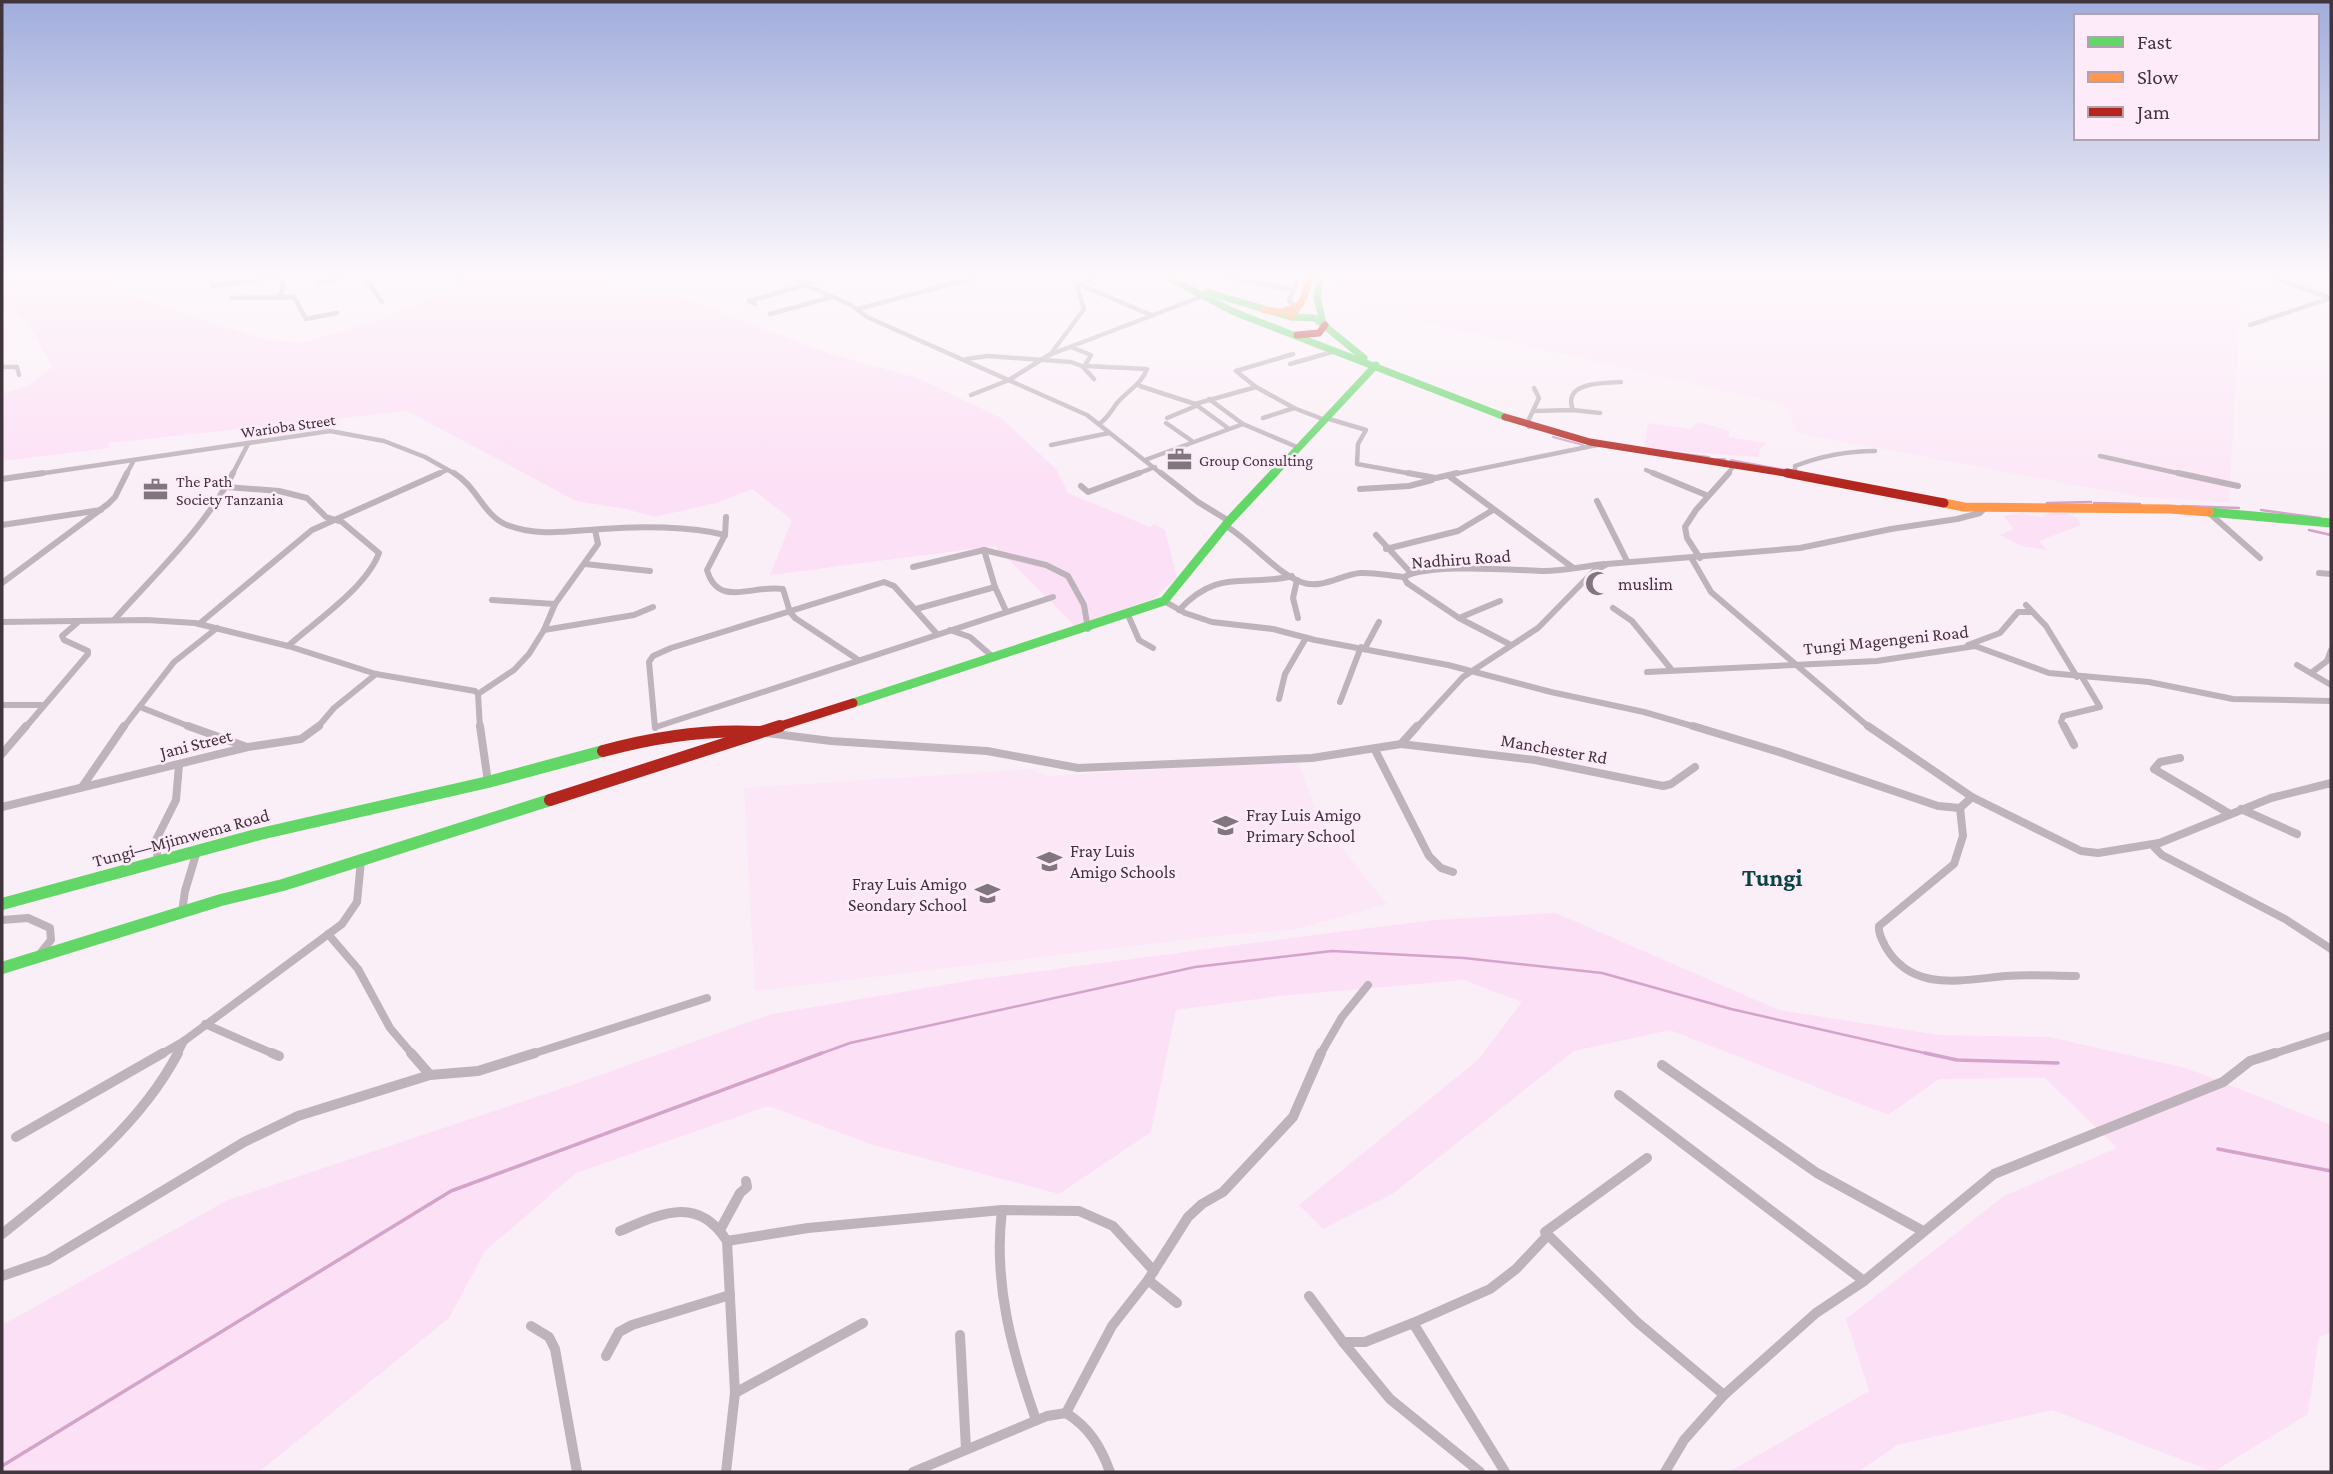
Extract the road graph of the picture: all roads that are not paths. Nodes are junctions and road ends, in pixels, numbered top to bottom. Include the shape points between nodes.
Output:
1 (932, 346) edge
2 (1056, 346) edge
3 (1073, 346) edge
4 (1318, 346) edge
5 (1347, 346) edge
6 (1070, 347) junction
7 (1332, 352) junction
8 (1293, 354) dead end
9 (1049, 355) junction
10 (965, 360) junction
11 (1043, 360) junction
12 (1290, 364) dead end
13 (1376, 365) junction
14 (2, 367) edge
15 (1085, 367) junction
16 (19, 374) dead end
17 (1094, 379) dead end
18 (1009, 380) junction
19 (1621, 382) dead end
20 (1140, 386) junction
21 (1256, 387) junction
22 (1534, 388) dead end
23 (971, 395) dead end
24 (1209, 399) junction
25 (1196, 405) junction
26 (1294, 408) junction
27 (1573, 410) junction
28 (1533, 411) junction
29 (1600, 413) dead end
30 (1263, 418) dead end
31 (1325, 419) junction
32 (1099, 424) junction
33 (1243, 424) junction
34 (1529, 427) junction
35 (1227, 428) junction
36 (1110, 433) junction
37 (1192, 441) junction
38 (248, 444) junction
39 (1051, 445) dead end
40 (1597, 446) junction
41 (1297, 447) junction
42 (1875, 452) dead end
43 (2100, 456) dead end
44 (134, 460) junction
45 (1145, 460) junction
46 (1735, 464) junction
47 (1155, 467) junction
48 (447, 470) junction
49 (1646, 470) dead end
50 (1796, 474) junction
51 (1449, 476) junction
52 (1436, 478) junction
53 (2, 480) edge
54 (1081, 486) dead end
55 (2238, 486) dead end
56 (226, 488) junction
57 (1360, 489) dead end
58 (1706, 495) junction
59 (1597, 501) dead end
60 (1985, 509) junction
61 (102, 510) junction
62 (1493, 510) junction
63 (2208, 511) junction
64 (726, 517) dead end
65 (333, 519) junction
66 (1228, 523) junction
67 (2331, 523) edge
68 (2, 525) edge
69 (595, 530) junction
70 (725, 535) junction
71 (1376, 535) dead end
72 (1386, 549) junction
73 (984, 550) junction
74 (1696, 558) junction
75 (2260, 558) dead end
76 (1627, 561) junction
77 (585, 564) junction
78 (1607, 564) junction
79 (913, 566) dead end
80 (1572, 567) junction
81 (650, 571) dead end
82 (1411, 573) junction
83 (2319, 573) dead end
84 (2331, 574) edge
85 (1404, 577) junction
86 (1294, 578) junction
87 (2, 583) edge
88 (995, 587) junction
89 (1053, 597) dead end
90 (492, 600) dead end
91 (1164, 601) junction
92 (1500, 601) dead end
93 (555, 604) junction
94 (2026, 605) dead end
95 (653, 607) dead end
96 (1613, 608) dead end
97 (916, 609) junction
98 (1179, 610) junction
99 (1006, 611) junction
100 (790, 612) junction
101 (2032, 612) junction
102 (1128, 615) junction
103 (1298, 618) dead end
104 (1459, 618) junction
105 (114, 620) junction
106 (2, 622) edge
107 (79, 622) junction
108 (1379, 622) dead end
109 (199, 624) junction
110 (217, 628) junction
111 (1088, 629) junction
112 (544, 630) junction
113 (949, 630) junction
114 (1073, 631) junction
115 (937, 634) junction
116 (1306, 638) junction
117 (1511, 645) junction
118 (288, 646) junction
119 (1966, 646) junction
120 (1153, 648) dead end
121 (1363, 648) junction
122 (2331, 650) edge
123 (993, 657) junction
124 (857, 659) junction
125 (1795, 665) junction
126 (2297, 665) dead end
127 (1671, 669) junction
128 (1470, 671) junction
129 (1647, 673) dead end
130 (2311, 673) junction
131 (376, 674) junction
132 (942, 674) junction
133 (2079, 677) junction
134 (2331, 685) edge
135 (478, 694) junction
136 (1279, 699) dead end
137 (2331, 701) edge
138 (1340, 702) dead end
139 (2, 705) edge
140 (41, 705) junction
141 (140, 707) junction
142 (654, 732) junction
143 (763, 732) junction
144 (1401, 744) junction
145 (2074, 745) dead end
146 (247, 747) junction
147 (1376, 750) junction
148 (2, 754) edge
149 (2180, 758) dead end
150 (179, 765) junction
151 (1695, 767) dead end
152 (488, 782) junction
153 (2331, 783) edge
154 (82, 788) junction
155 (1972, 797) junction
156 (2, 807) edge
157 (1961, 808) junction
158 (2241, 809) junction
159 (2230, 814) junction
160 (2297, 834) dead end
161 (2159, 843) junction
162 (197, 851) junction
163 (360, 861) junction
164 (158, 863) junction
165 (1453, 872) dead end
166 (2, 904) edge
167 (182, 912) junction
168 (2, 920) edge
169 (328, 934) junction
170 (2331, 949) edge
171 (36, 958) junction
172 (2, 968) edge
173 (2076, 976) dead end
174 (1368, 985) dead end
175 (707, 998) dead end
176 (205, 1024) junction
177 (2331, 1035) edge
178 (184, 1041) junction
179 (279, 1056) dead end
180 (1662, 1065) dead end
181 (429, 1075) junction
182 (1619, 1095) dead end
183 (16, 1138) dead end
184 (1647, 1158) dead end
185 (746, 1181) dead end
186 (1002, 1210) junction
187 (721, 1227) junction
188 (620, 1231) dead end
189 (1923, 1231) junction
190 (2, 1234) edge
191 (1547, 1236) junction
192 (727, 1241) junction
193 (1151, 1275) junction
194 (2, 1276) edge
195 (1864, 1281) junction
196 (730, 1295) junction
197 (1309, 1296) dead end
198 (1177, 1303) dead end
199 (863, 1323) dead end
200 (1413, 1323) junction
201 (531, 1326) dead end
202 (960, 1335) dead end
203 (1343, 1342) junction
204 (606, 1356) dead end
205 (735, 1393) junction
206 (1724, 1395) junction
207 (1066, 1413) junction
208 (1036, 1420) junction
209 (966, 1448) junction
210 (577, 1472) edge
211 (726, 1472) edge
212 (913, 1472) edge
213 (1110, 1472) edge
214 (1480, 1472) edge
215 (1505, 1472) edge
216 (1665, 1472) edge

1 - 10 street
2 - 9 street
3 - 6 street
4 - 7 street
5 - 13 street
6 - 9 street
6 - 15 street via 1091,355
7 - 12 street
7 - 13 street
8 - 21 street via 1236,371
9 - 11 street
10 - 11 street via 988,356
10 - 18 street
11 - 15 street
11 - 18 street
13 - 31 street
13 - 34 street
14 - 16 street via 14,366
15 - 17 street
15 - 20 street via 1146,368
18 - 23 street
18 - 32 street
19 - 27 street via 1576,389 1570,396
20 - 25 street
20 - 32 street via 1116,403 1111,416
21 - 24 street
21 - 26 street
22 - 28 street via 1539,394
24 - 25 street
24 - 33 street
25 - 35 street
25 - 37 street via 1166,420
26 - 30 street
26 - 31 street
27 - 28 street
27 - 29 street
28 - 34 street
31 - 41 street
31 - 52 street via 1366,430 1358,444 1357,464
32 - 36 street
33 - 35 street
33 - 41 street
34 - 40 street
35 - 37 street
36 - 39 street via 1086,434
36 - 45 street
37 - 45 street
38 - 44 street, Warioba Street
38 - 48 street, Warioba Street via 341,431 406,449
38 - 56 street
40 - 46 street
40 - 51 street
41 - 66 street
42 - 50 street via 1845,451 1821,457 1795,466
43 - 55 street
44 - 53 street, Warioba Street
44 - 61 street via 115,497
45 - 47 street
46 - 50 street
46 - 58 street
47 - 54 street via 1088,492
47 - 66 street
48 - 65 street
48 - 69 street, Warioba Street via 473,487 486,510 509,526 555,534
49 - 58 street
50 - 60 street
51 - 52 street
51 - 62 street
52 - 57 street via 1413,485
56 - 65 street via 296,494
56 - 105 street
58 - 74 street via 1685,527
59 - 76 street
60 - 63 street via 2085,506
60 - 74 street, Nadhiru Road via 1957,519 1800,548
61 - 68 street
61 - 87 street
62 - 72 street via 1458,531
62 - 80 street
63 - 67 street
63 - 75 street
64 - 70 street
65 - 109 street via 312,530
65 - 118 street via 374,548 379,558
66 - 86 street
66 - 91 street
69 - 70 street, Warioba Street via 616,527
69 - 77 street via 598,544
70 - 100 street via 707,570 710,582 725,593 779,587 786,592
71 - 72 street
72 - 82 street
73 - 79 street
73 - 88 street
73 - 111 street via 1046,565 1068,576 1084,605
74 - 76 street, Nadhiru Road
74 - 125 street via 1711,592
76 - 78 street, Nadhiru Road
77 - 81 street
77 - 93 street
78 - 80 street, Nadhiru Road
78 - 117 street via 1594,571 1538,628
80 - 82 street, Nadhiru Road
82 - 85 street, Nadhiru Road
83 - 84 street
85 - 86 street via 1360,573 1320,583
85 - 104 street, Nadhiru Road
86 - 98 street via 1220,584 1195,594
86 - 103 street
88 - 97 street
88 - 99 street
89 - 99 street
90 - 93 street
91 - 98 street
91 - 102 street
92 - 104 street
93 - 112 street
94 - 101 street
95 - 112 street via 634,615
96 - 127 street via 1632,621
97 - 100 street via 884,582
97 - 115 street
98 - 116 street via 1212,622
99 - 113 street
100 - 124 street
100 - 142 street via 653,656 648,676
101 - 119 street via 2018,612 2000,633
101 - 133 street
102 - 111 street
102 - 120 street via 1139,640
104 - 117 street, Nadhiru Road
105 - 107 street
105 - 109 street
106 - 107 street
107 - 140 street via 62,636 88,654
108 - 121 street
109 - 110 street
110 - 118 street
110 - 141 street via 174,662
111 - 114 street
112 - 135 street via 522,664
113 - 115 street
113 - 123 street via 970,637
114 - 123 street
114 - 132 street
115 - 124 street
116 - 121 street
116 - 136 street via 1288,664
117 - 128 street
118 - 131 street
119 - 125 street, Tungi Magengeni Road via 1877,660
119 - 133 street, Tungi Magengeni Road via 2049,673
121 - 128 street
121 - 138 street
122 - 130 street via 2327,661
123 - 132 street
124 - 142 street
125 - 127 street, Tungi Magengeni Road
125 - 155 street via 1855,718
126 - 130 street
127 - 129 street, Tungi Magengeni Road
128 - 144 street
128 - 157 street via 1644,712 1938,806
130 - 134 street
131 - 135 street
131 - 146 street, Jani Street via 310,734
132 - 143 street
133 - 137 street, Tungi Magengeni Road via 2149,682 2233,699
133 - 145 street via 2100,707 2063,716
135 - 152 street
139 - 140 street
140 - 148 street
141 - 146 street
141 - 154 street
142 - 143 street, Tungi—Mjimwema Road
142 - 152 street, Tungi—Mjimwema Road
143 - 147 street via 986,751 1078,768 1312,758
143 - 163 street
144 - 147 street
144 - 151 street, Manchester Rd via 1535,760 1663,786
146 - 150 street, Jani Street
147 - 165 street via 1429,856
149 - 159 street via 2160,762 2154,769
150 - 154 street, Jani Street
150 - 164 street via 176,800 153,845
152 - 162 street, Tungi—Mjimwema Road
153 - 158 street
154 - 156 street, Jani Street
155 - 157 street
155 - 161 street via 2081,851 2098,853
157 - 173 street via 1965,827 1954,864 1879,926 1893,962 1921,979 1940,983
158 - 159 street
158 - 160 street
159 - 161 street
161 - 170 street via 2155,848 2162,856 2286,919
162 - 164 street, Tungi—Mjimwema Road
162 - 167 street
163 - 167 street
163 - 169 street via 356,909
164 - 166 street, Tungi—Mjimwema Road
167 - 171 street
168 - 171 street via 31,917 50,928 51,940
169 - 176 street
169 - 181 street via 358,969 390,1028
171 - 172 street
174 - 193 street via 1320,1055 1293,1117 1223,1192 1188,1217
175 - 181 street via 478,1071
176 - 178 street
176 - 179 street
177 - 189 street via 2250,1061 2223,1082 1994,1174
178 - 183 street
178 - 190 street via 172,1069 134,1119
180 - 189 street via 1817,1173
181 - 194 street via 298,1116 257,1134 48,1260
182 - 195 street
184 - 191 street via 1548,1228
185 - 187 street
186 - 192 street via 808,1228
186 - 193 street via 1079,1211 1098,1217 1113,1226
186 - 208 street via 998,1232 1001,1296 1012,1352
187 - 188 street via 710,1217 684,1210
187 - 192 street
189 - 195 street
191 - 200 street via 1502,1282
191 - 206 street via 1637,1322
192 - 196 street
193 - 198 street
193 - 207 street via 1112,1326
195 - 206 street via 1816,1313
196 - 204 street via 632,1325 619,1332
196 - 205 street
197 - 203 street
199 - 205 street
200 - 203 street via 1365,1342
200 - 215 street
201 - 210 street via 549,1337 555,1349
202 - 209 street
203 - 214 street via 1406,1414
205 - 211 street
206 - 216 street via 1684,1440
207 - 208 street
207 - 213 street via 1086,1427
208 - 209 street
209 - 212 street

